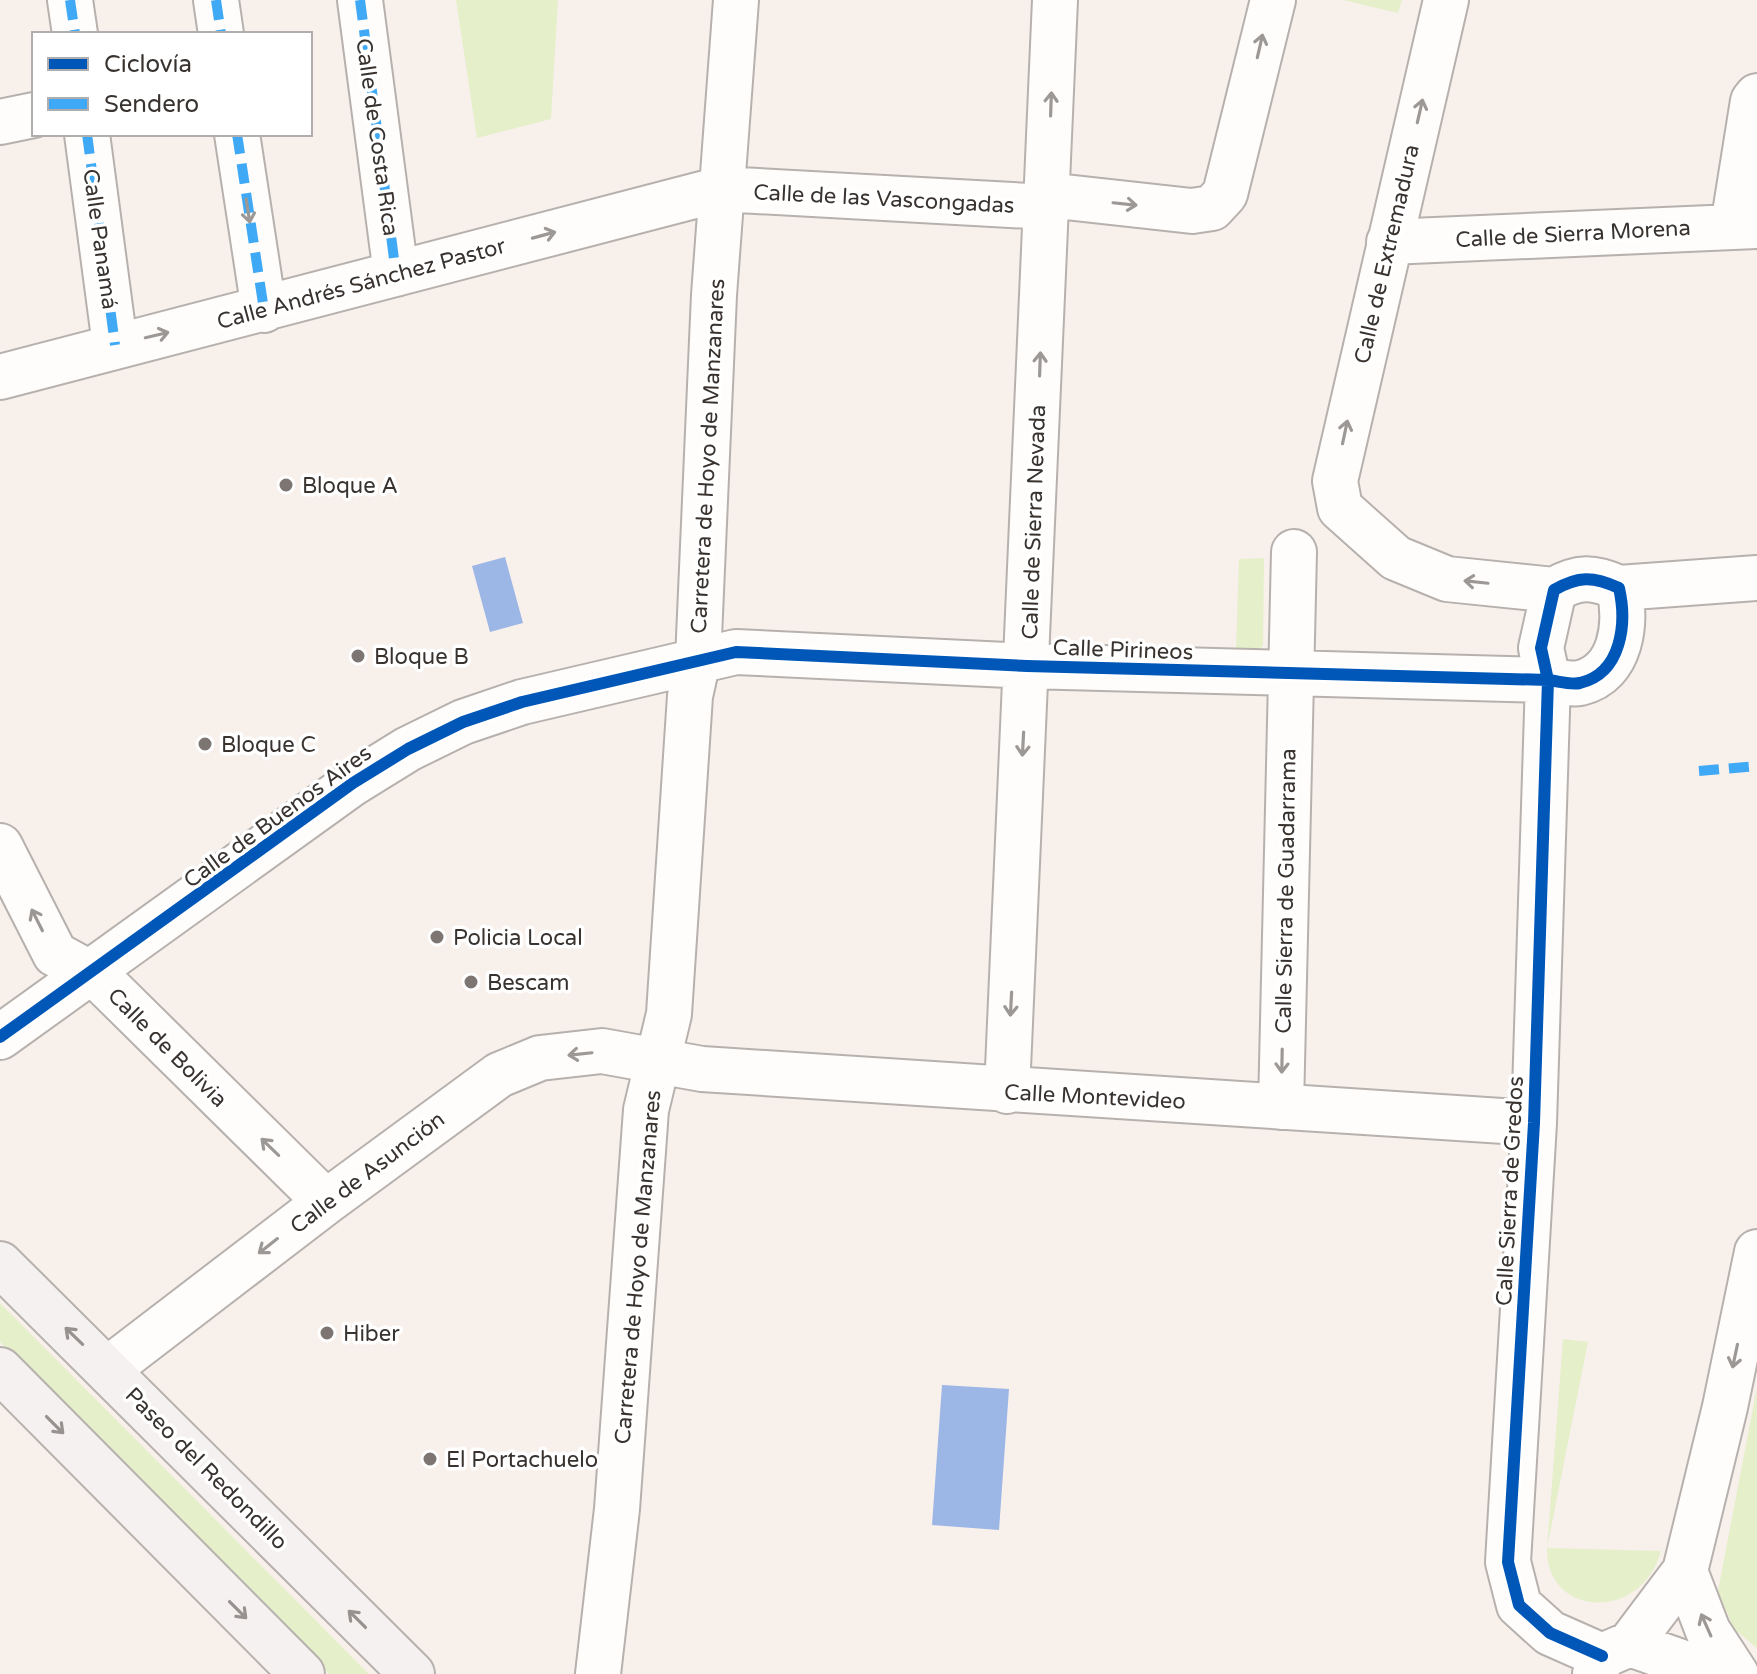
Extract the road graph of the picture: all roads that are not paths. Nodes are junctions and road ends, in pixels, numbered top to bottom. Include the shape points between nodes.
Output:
1 (70, 0) edge
2 (216, 0) edge
3 (360, 0) edge
4 (736, 0) edge
5 (1055, 0) edge
6 (1273, 0) edge
7 (1446, 0) edge
8 (75, 32) edge
9 (221, 32) edge
10 (1757, 96) edge
11 (32, 115) edge
12 (0, 122) edge
13 (87, 136) edge
14 (237, 136) edge
15 (721, 189) junction
16 (1047, 201) junction
17 (1745, 226) edge
18 (1389, 242) junction
19 (396, 274) junction
20 (264, 310) junction
21 (115, 345) junction
22 (0, 377) edge
23 (1294, 552) dead end
24 (1757, 578) edge
25 (1619, 588) junction
26 (1554, 590) junction
27 (698, 660) junction
28 (1027, 666) junction
29 (1288, 675) junction
30 (1548, 680) junction
31 (0, 846) edge
32 (90, 973) junction
33 (0, 1037) edge
34 (657, 1060) junction
35 (1007, 1091) junction
36 (1281, 1107) junction
37 (1534, 1123) junction
38 (326, 1202) junction
39 (1757, 1252) edge
40 (0, 1264) edge
41 (108, 1369) junction
42 (0, 1370) edge
43 (1685, 1571) junction
44 (1609, 1658) edge
45 (302, 1674) edge
46 (412, 1674) edge
47 (598, 1674) edge
48 (1715, 1674) edge
49 (1736, 1674) edge

1 - 8 street
2 - 9 street
3 - 19 street, Calle de Costa Rica
4 - 15 street, Carretera de Hoyo de Manzanares
16 -> 5 street, Calle de Sierra Nevada
16 -> 6 street, Calle de las Vascongadas via 1212,208 1225,194
18 -> 7 street, Calle de Extremadura
10 - 17 street
11 - 12 street
13 - 21 street, Calle Panamá
14 -> 20 street
15 - 16 street, Calle de las Vascongadas
19 -> 15 street, Calle Andrés Sánchez Pastor
15 - 27 street, Carretera de Hoyo de Manzanares
28 -> 16 street, Calle de Sierra Nevada
17 - 18 street, Calle de Sierra Morena
26 -> 18 street, Calle de Extremadura via 1447,579 1396,558 1340,508 1335,481
19 - 20 street, Calle Andrés Sánchez Pastor
21 -> 20 street, Calle Andrés Sánchez Pastor
21 - 22 street, Calle Andrés Sánchez Pastor
23 - 29 street
24 - 25 street
25 - 26 street via 1595,577 1571,580
25 - 30 street via 1625,614 1619,642 1600,675 1577,684
26 - 30 street via 1541,648
27 - 28 street, Calle Pirineos via 736,652
27 - 32 street, Calle de Buenos Aires via 522,702 408,749 317,807
27 - 34 street, Carretera de Hoyo de Manzanares via 690,696 669,1014
28 - 29 street, Calle Pirineos
28 -> 35 street, Calle de Sierra Nevada
29 - 30 street, Calle Pirineos
29 -> 36 street, Calle Sierra de Guadarrama
30 - 37 street, Calle Sierra de Gredos
32 -> 31 street, Calle de Bolivia via 55,954
32 - 33 street, Calle de Buenos Aires
38 -> 32 street, Calle de Bolivia
34 - 35 street, Calle Montevideo via 702,1069
34 -> 38 street, Calle de Asunción via 602,1051 540,1058 499,1075
34 - 47 street, Carretera de Hoyo de Manzanares via 646,1110 617,1509
35 - 36 street, Calle Montevideo
36 - 37 street, Calle Montevideo
37 - 44 street, Calle Sierra de Gredos via 1508,1562 1519,1605 1550,1633
38 -> 41 street, Calle de Asunción
39 -> 43 street
41 -> 40 main road, Paseo del Redondillo
46 -> 41 main road, Paseo del Redondillo
42 -> 45 main road
43 - 44 street
49 -> 43 street via 1708,1631
44 - 48 street, Calle Sierra de Gredos

